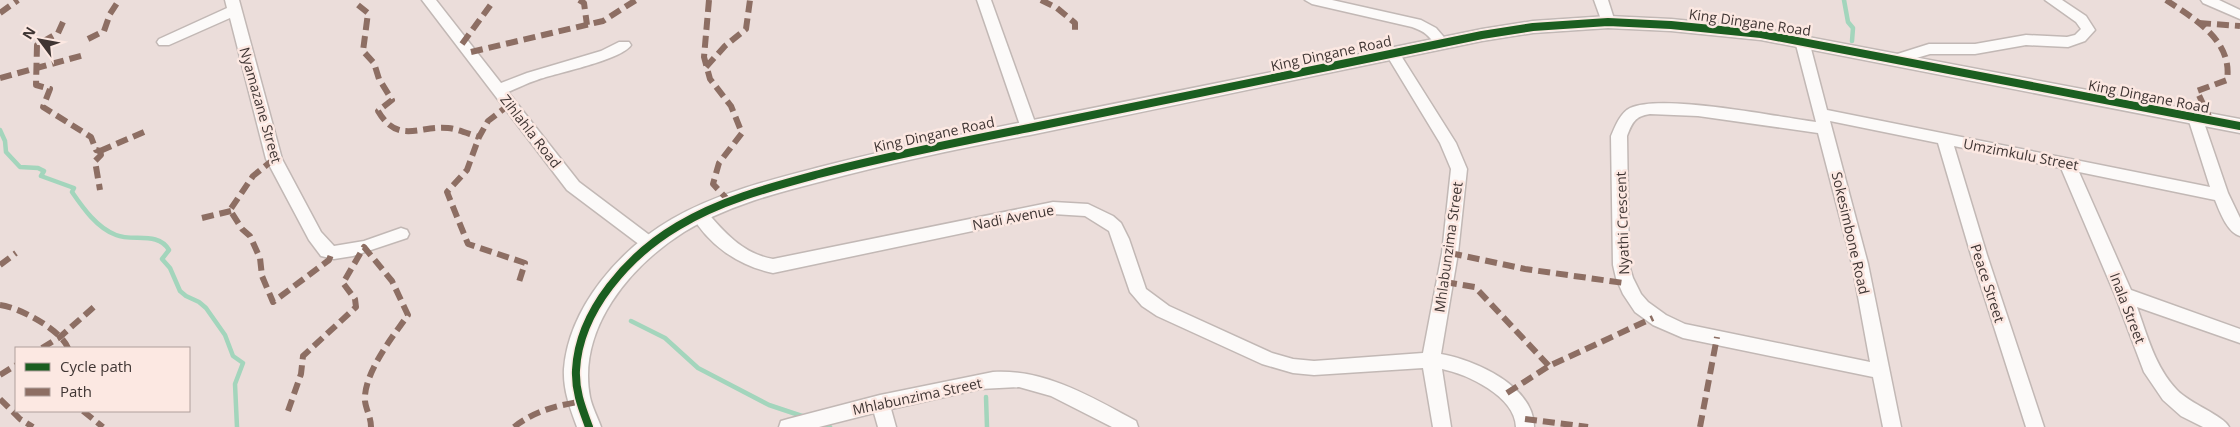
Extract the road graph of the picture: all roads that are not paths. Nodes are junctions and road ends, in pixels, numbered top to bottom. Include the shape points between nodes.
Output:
1 (429, 0) edge
2 (984, 0) edge
3 (1312, 0) edge
4 (1601, 0) edge
5 (2052, 0) edge
6 (2208, 0) edge
7 (234, 5) edge
8 (2240, 15) edge
9 (1608, 22) junction
10 (1802, 41) junction
11 (164, 42) dead end
12 (1442, 43) junction
13 (624, 46) dead end
14 (1393, 54) junction
15 (1896, 59) junction
16 (499, 90) junction
17 (2196, 118) junction
18 (1824, 121) junction
19 (2240, 126) edge
20 (1029, 128) junction
21 (1944, 138) junction
22 (2067, 163) junction
23 (2221, 194) junction
24 (699, 214) junction
25 (2240, 230) edge
26 (401, 234) dead end
27 (650, 244) junction
28 (2124, 295) junction
29 (2240, 336) edge
30 (1431, 360) junction
31 (1880, 371) junction
32 (880, 403) junction
33 (590, 427) edge
34 (788, 427) edge
35 (887, 427) edge
36 (1129, 427) edge
37 (1442, 427) edge
38 (1525, 427) edge
39 (1892, 427) edge
40 (2036, 427) edge
41 (2220, 427) edge

1 - 16 street, Zihlahla Road
2 - 20 street
3 - 12 street via 1416,24 1431,31
4 - 9 street
5 - 15 street via 2081,19 2088,30 2086,34 2068,42 2026,40 1975,49 1929,49
6 - 8 street
7 - 11 street
7 - 26 street, Nyamazane Street via 274,159 315,236 332,252 364,247
9 - 10 street, King Dingane Road via 1710,28
9 - 12 street, King Dingane Road via 1533,27
10 - 15 street, King Dingane Road
10 - 18 street, Sokesimbone Road
12 - 14 street, King Dingane Road
13 - 16 street
14 - 20 street, King Dingane Road
14 - 30 street, Mhlabunzima Street via 1448,143 1459,169 1450,252
15 - 17 street, King Dingane Road
16 - 27 street, Zihlahla Road via 573,186
17 - 19 street, King Dingane Road
17 - 23 street
18 - 21 street, Umzimkulu Street
18 - 31 street, Sokesimbone Road via 1860,264
18 - 31 street, Nyathi Crescent via 1672,108 1646,108 1635,112 1619,136 1624,283 1653,318 1683,331
20 - 24 street, King Dingane Road via 868,161 747,196
21 - 22 street, Umzimkulu Street
21 - 40 street, Peace Street
22 - 23 street, Umzimkulu Street
22 - 28 street, Inala Street
23 - 25 street
24 - 27 street, King Dingane Road
24 - 30 street, Nadi Avenue via 730,248 758,264 773,266 1054,208 1088,210 1115,227 1139,292 1148,301 1163,311 1268,358 1293,366 1314,368
27 - 33 street, King Dingane Road via 624,268 607,291 580,344 575,375 578,402
28 - 29 street
28 - 41 street, Inala Street via 2150,367 2158,380 2188,410
30 - 37 street, Mhlabunzima Street
30 - 38 street, Nadi Avenue via 1477,372 1493,381 1518,406 1525,419
31 - 39 street, Sokesimbone Road
32 - 34 street, Mhlabunzima Street
32 - 35 street
32 - 36 street, Mhlabunzima Street via 1000,379 1031,382 1058,392

